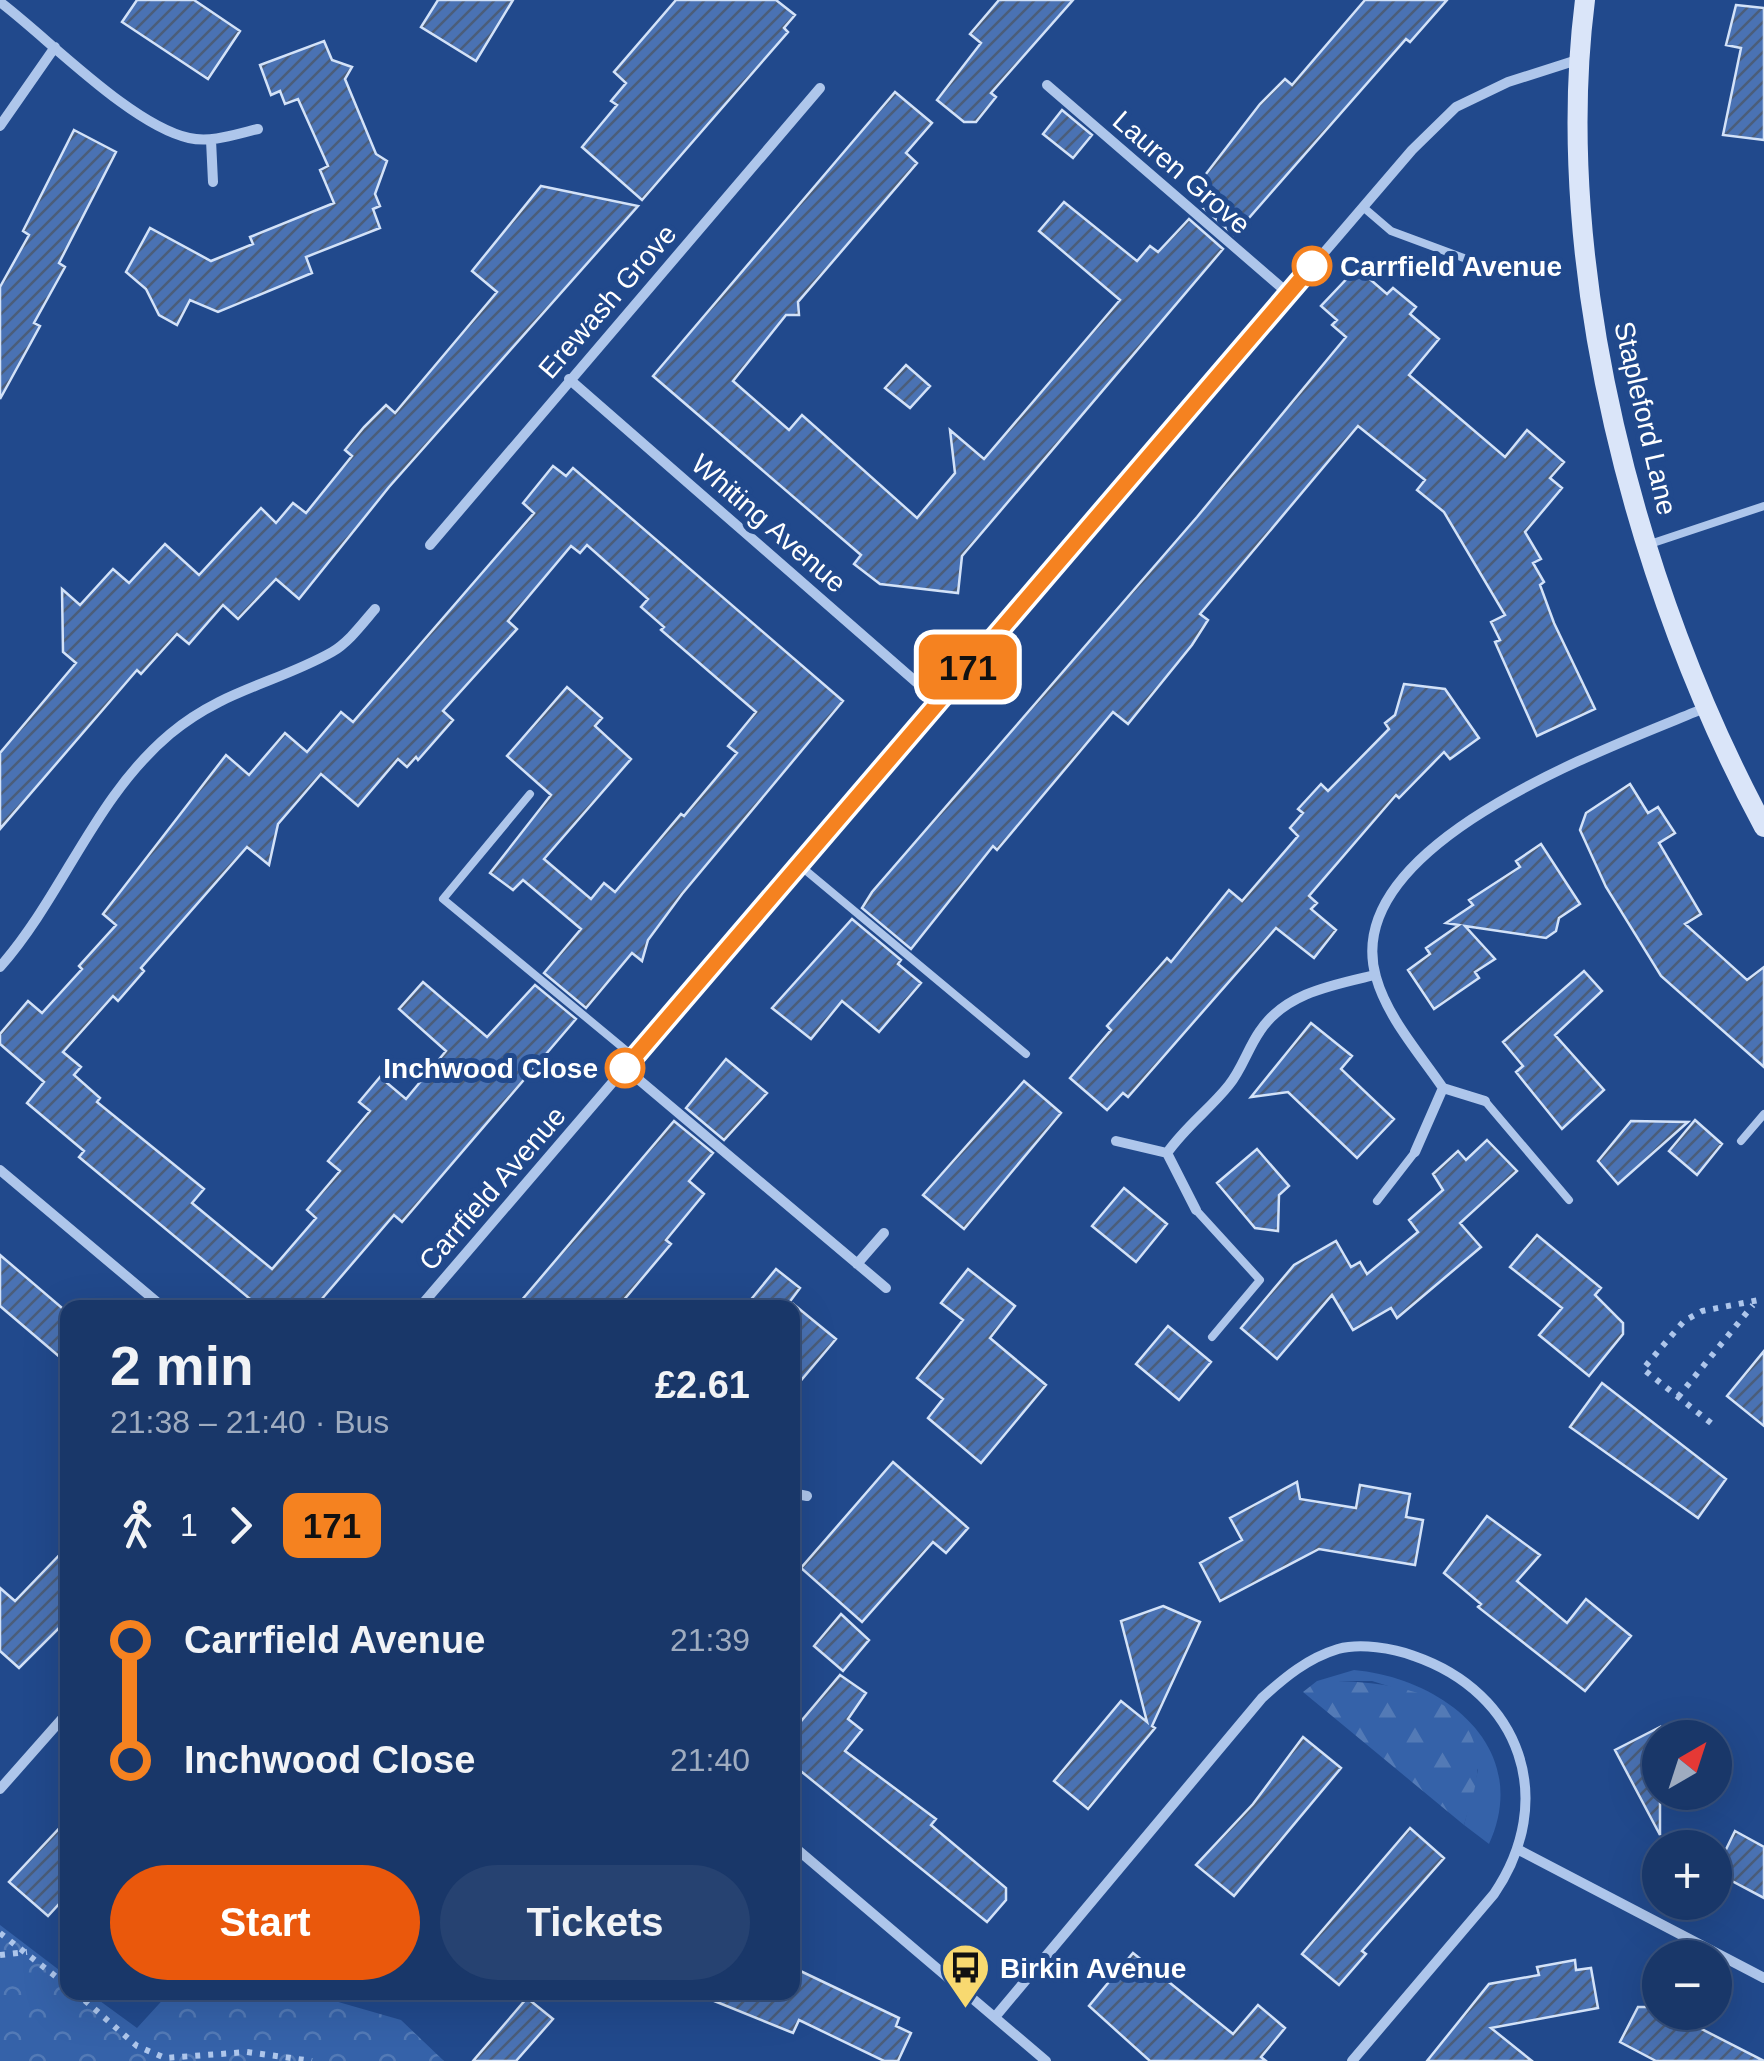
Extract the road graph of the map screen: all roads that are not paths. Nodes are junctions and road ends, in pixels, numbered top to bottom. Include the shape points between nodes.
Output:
1 (1585, 0) edge
2 (0, 2) edge
3 (55, 47) junction
4 (1577, 60) junction
5 (1046, 85) dead end
6 (820, 88) dead end
7 (0, 126) edge
8 (258, 129) dead end
9 (212, 140) junction
10 (213, 182) dead end
11 (1363, 207) junction
12 (1480, 264) dead end
13 (1289, 294) junction
14 (569, 379) junction
15 (1764, 506) edge
16 (1648, 544) junction
17 (430, 545) dead end
18 (375, 609) dead end
19 (939, 702) junction
20 (1707, 707) junction
21 (530, 794) dead end
22 (1764, 827) edge
23 (798, 864) junction
24 (0, 967) edge
25 (1375, 975) junction
26 (1026, 1054) dead end
27 (634, 1057) junction
28 (625, 1068) junction
29 (1443, 1088) junction
30 (1485, 1102) joint
31 (1764, 1114) edge
32 (1116, 1141) dead end
33 (1741, 1142) dead end
34 (1414, 1152) joint
35 (1167, 1153) junction
36 (0, 1170) edge
37 (1377, 1200) dead end
38 (1569, 1200) dead end
39 (1196, 1210) joint
40 (884, 1233) dead end
41 (857, 1264) junction
42 (886, 1288) dead end
43 (154, 1300) edge
44 (426, 1300) edge
45 (1212, 1337) dead end
46 (800, 1495) edge
47 (807, 1496) dead end
48 (60, 1721) edge
49 (0, 1789) edge
50 (1519, 1850) junction
51 (800, 1852) edge
52 (1764, 1978) edge
53 (995, 2017) junction
54 (1046, 2061) edge
55 (1352, 2061) edge

1 - 4 main road, Stapleford Lane
2 - 3 street
3 - 7 street
3 - 9 street via 164,128
4 - 11 street, Carrfield Avenue via 1456,107
4 - 16 main road, Stapleford Lane via 1576,174 1586,260 1605,377
5 - 13 street, Lauren Grove
6 - 14 street, Erewash Grove
8 - 9 street
9 - 10 street
11 - 12 lane via 1391,231
11 - 13 street, Carrfield Avenue
13 - 19 street, Carrfield Avenue
14 - 17 street, Erewash Grove
14 - 19 street, Whiting Avenue
15 - 16 lane
16 - 20 main road, Stapleford Lane
18 - 24 street via 334,652 199,712 140,762
19 - 23 street, Carrfield Avenue
20 - 22 main road, Stapleford Lane
20 - 25 street via 1520,787 1446,840 1392,892 1376,930
21 - 27 lane via 443,899
23 - 26 lane
23 - 27 street, Carrfield Avenue
25 - 29 street
25 - 35 street via 1302,995 1281,1009 1264,1025 1230,1085
27 - 28 street, Carrfield Avenue
28 - 41 street
28 - 44 street, Carrfield Avenue
29 - 30 street
29 - 34 street
30 - 38 lane
31 - 33 lane
32 - 35 street
34 - 37 lane
35 - 39 street
36 - 43 street
39 - 45 lane via 1260,1280
40 - 41 street
41 - 42 street
46 - 47 street
48 - 49 street
50 - 52 street
50 - 53 street via 1526,1808 1520,1756 1488,1702 1431,1662 1401,1651 1342,1648 1290,1673 1262,1698
50 - 55 street via 1494,1894
51 - 53 street
53 - 54 street

